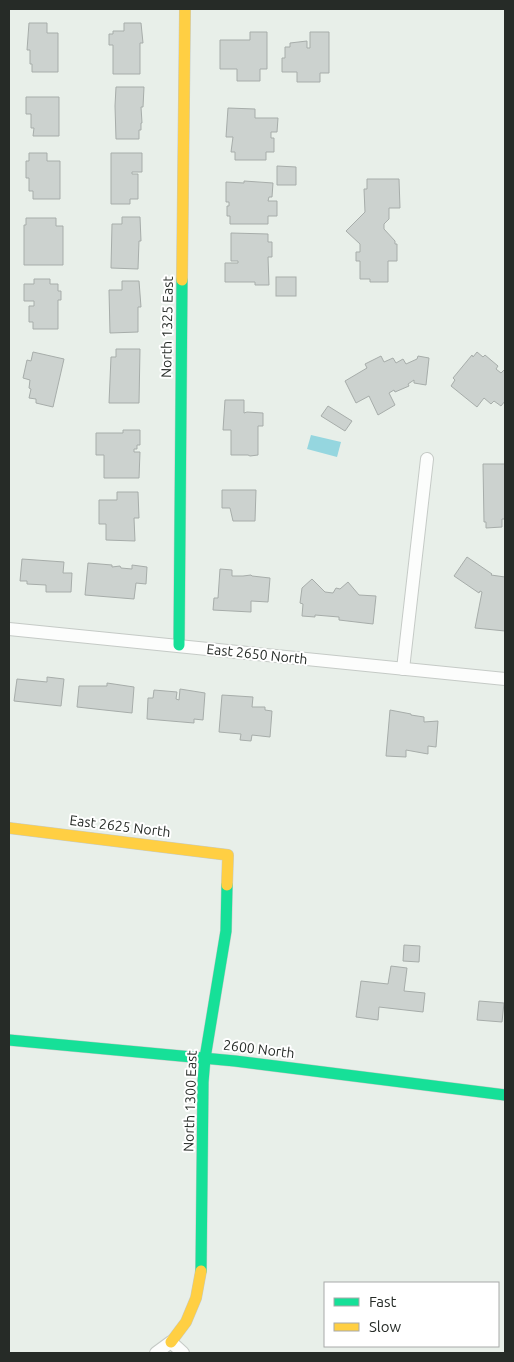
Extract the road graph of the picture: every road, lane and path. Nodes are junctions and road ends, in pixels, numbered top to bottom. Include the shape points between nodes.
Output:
1 (185, 9) edge
2 (427, 459) dead end
3 (9, 629) edge
4 (179, 646) junction
5 (403, 669) junction
6 (505, 680) edge
7 (9, 828) edge
8 (228, 855) joint
9 (9, 1040) edge
10 (205, 1058) junction
11 (505, 1095) edge
12 (171, 1342) junction
13 (156, 1353) edge
14 (183, 1353) edge

1 - 4 street, North 1325 East
2 - 5 street
3 - 4 street, East 2650 North
4 - 5 street, East 2650 North
5 - 6 street, East 2650 North
7 - 8 street, East 2625 North
8 - 10 street, North 1300 East via 226,931
9 - 10 street, 2600 North
10 - 11 street, 2600 North
10 - 12 street, North 1300 East via 202,1267 196,1298 186,1322
12 - 13 street
12 - 14 street

